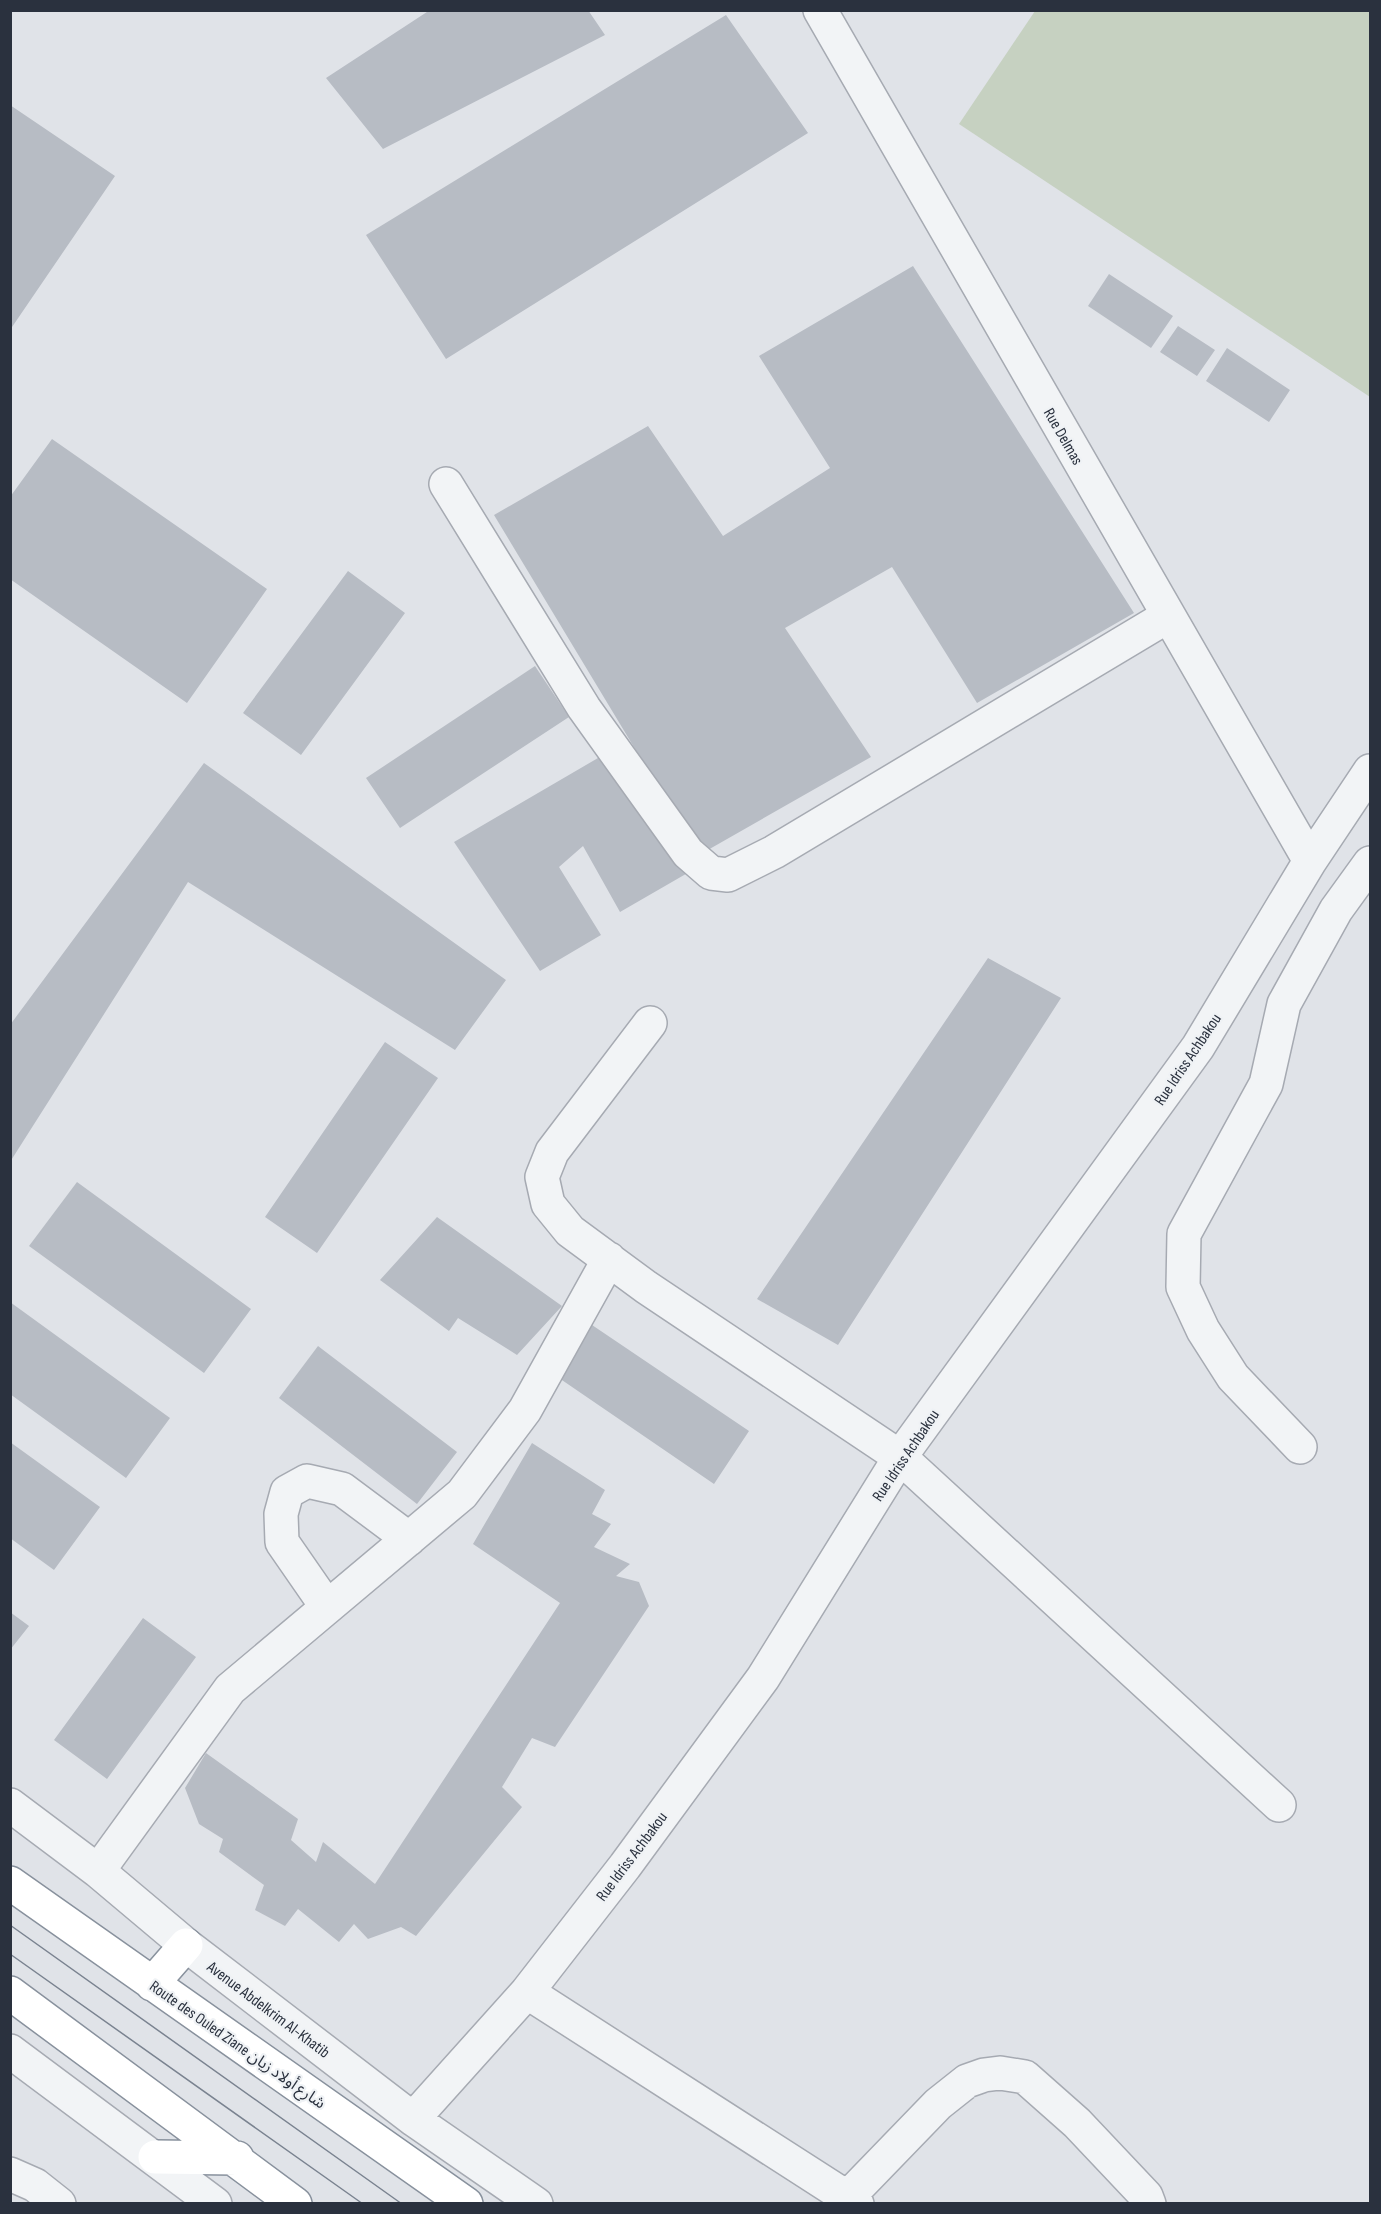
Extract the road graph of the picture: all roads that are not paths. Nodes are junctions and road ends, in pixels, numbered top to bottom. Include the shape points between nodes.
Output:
1 (820, 10) edge
2 (446, 484) dead end
3 (1168, 616) junction
4 (1371, 771) edge
5 (1310, 861) junction
6 (1371, 863) edge
7 (650, 1023) dead end
8 (609, 1259) junction
9 (1300, 1447) dead end
10 (900, 1457) junction
11 (409, 1539) junction
12 (327, 1607) junction
13 (10, 1804) edge
14 (1279, 1805) dead end
15 (98, 1871) junction
16 (10, 1883) edge
17 (186, 1945) junction
18 (152, 1984) junction
19 (527, 1992) junction
20 (10, 1993) edge
21 (10, 2051) edge
22 (413, 2119) junction
23 (155, 2157) junction
24 (237, 2158) junction
25 (10, 2174) edge
26 (853, 2200) edge
27 (58, 2204) edge
28 (215, 2204) edge
29 (295, 2204) edge
30 (466, 2204) edge
31 (536, 2204) edge
32 (1149, 2204) edge

1 - 3 street, Rue Delmas
2 - 3 street via 584,708 687,853 711,873 728,875 774,852
3 - 5 street, Rue Delmas
4 - 5 street, Rue Idriss Achbakou
5 - 10 street, Rue Idriss Achbakou via 1198,1047
6 - 9 street via 1336,910 1284,1004 1266,1084 1184,1234 1183,1287 1203,1330 1233,1377
7 - 8 street via 552,1152 542,1178 548,1204 570,1231
8 - 10 street
8 - 11 street via 525,1410 462,1494
10 - 14 street
10 - 19 street, Rue Idriss Achbakou via 764,1678
11 - 12 street
11 - 12 street via 342,1489 307,1481 287,1492 280,1514 282,1542
12 - 15 street via 230,1689
13 - 15 street, Avenue Abdelkrim Al-Khatib
15 - 17 street, Avenue Abdelkrim Al-Khatib
16 - 18 highway, Route des Ouled Ziane شارع أولاد زيان
17 - 18 highway
17 - 22 street, Avenue Abdelkrim Al-Khatib
18 - 30 highway, Route des Ouled Ziane شارع أولاد زيان
19 - 22 street, Rue Idriss Achbakou
19 - 26 street
20 - 24 highway
21 - 23 street
22 - 31 street, Avenue Abdelkrim Al-Khatib
23 - 24 highway
23 - 28 street
24 - 29 highway
25 - 27 street via 35,2185
26 - 32 street via 938,2104 966,2081 1000,2073 1024,2077 1077,2122 1146,2196

